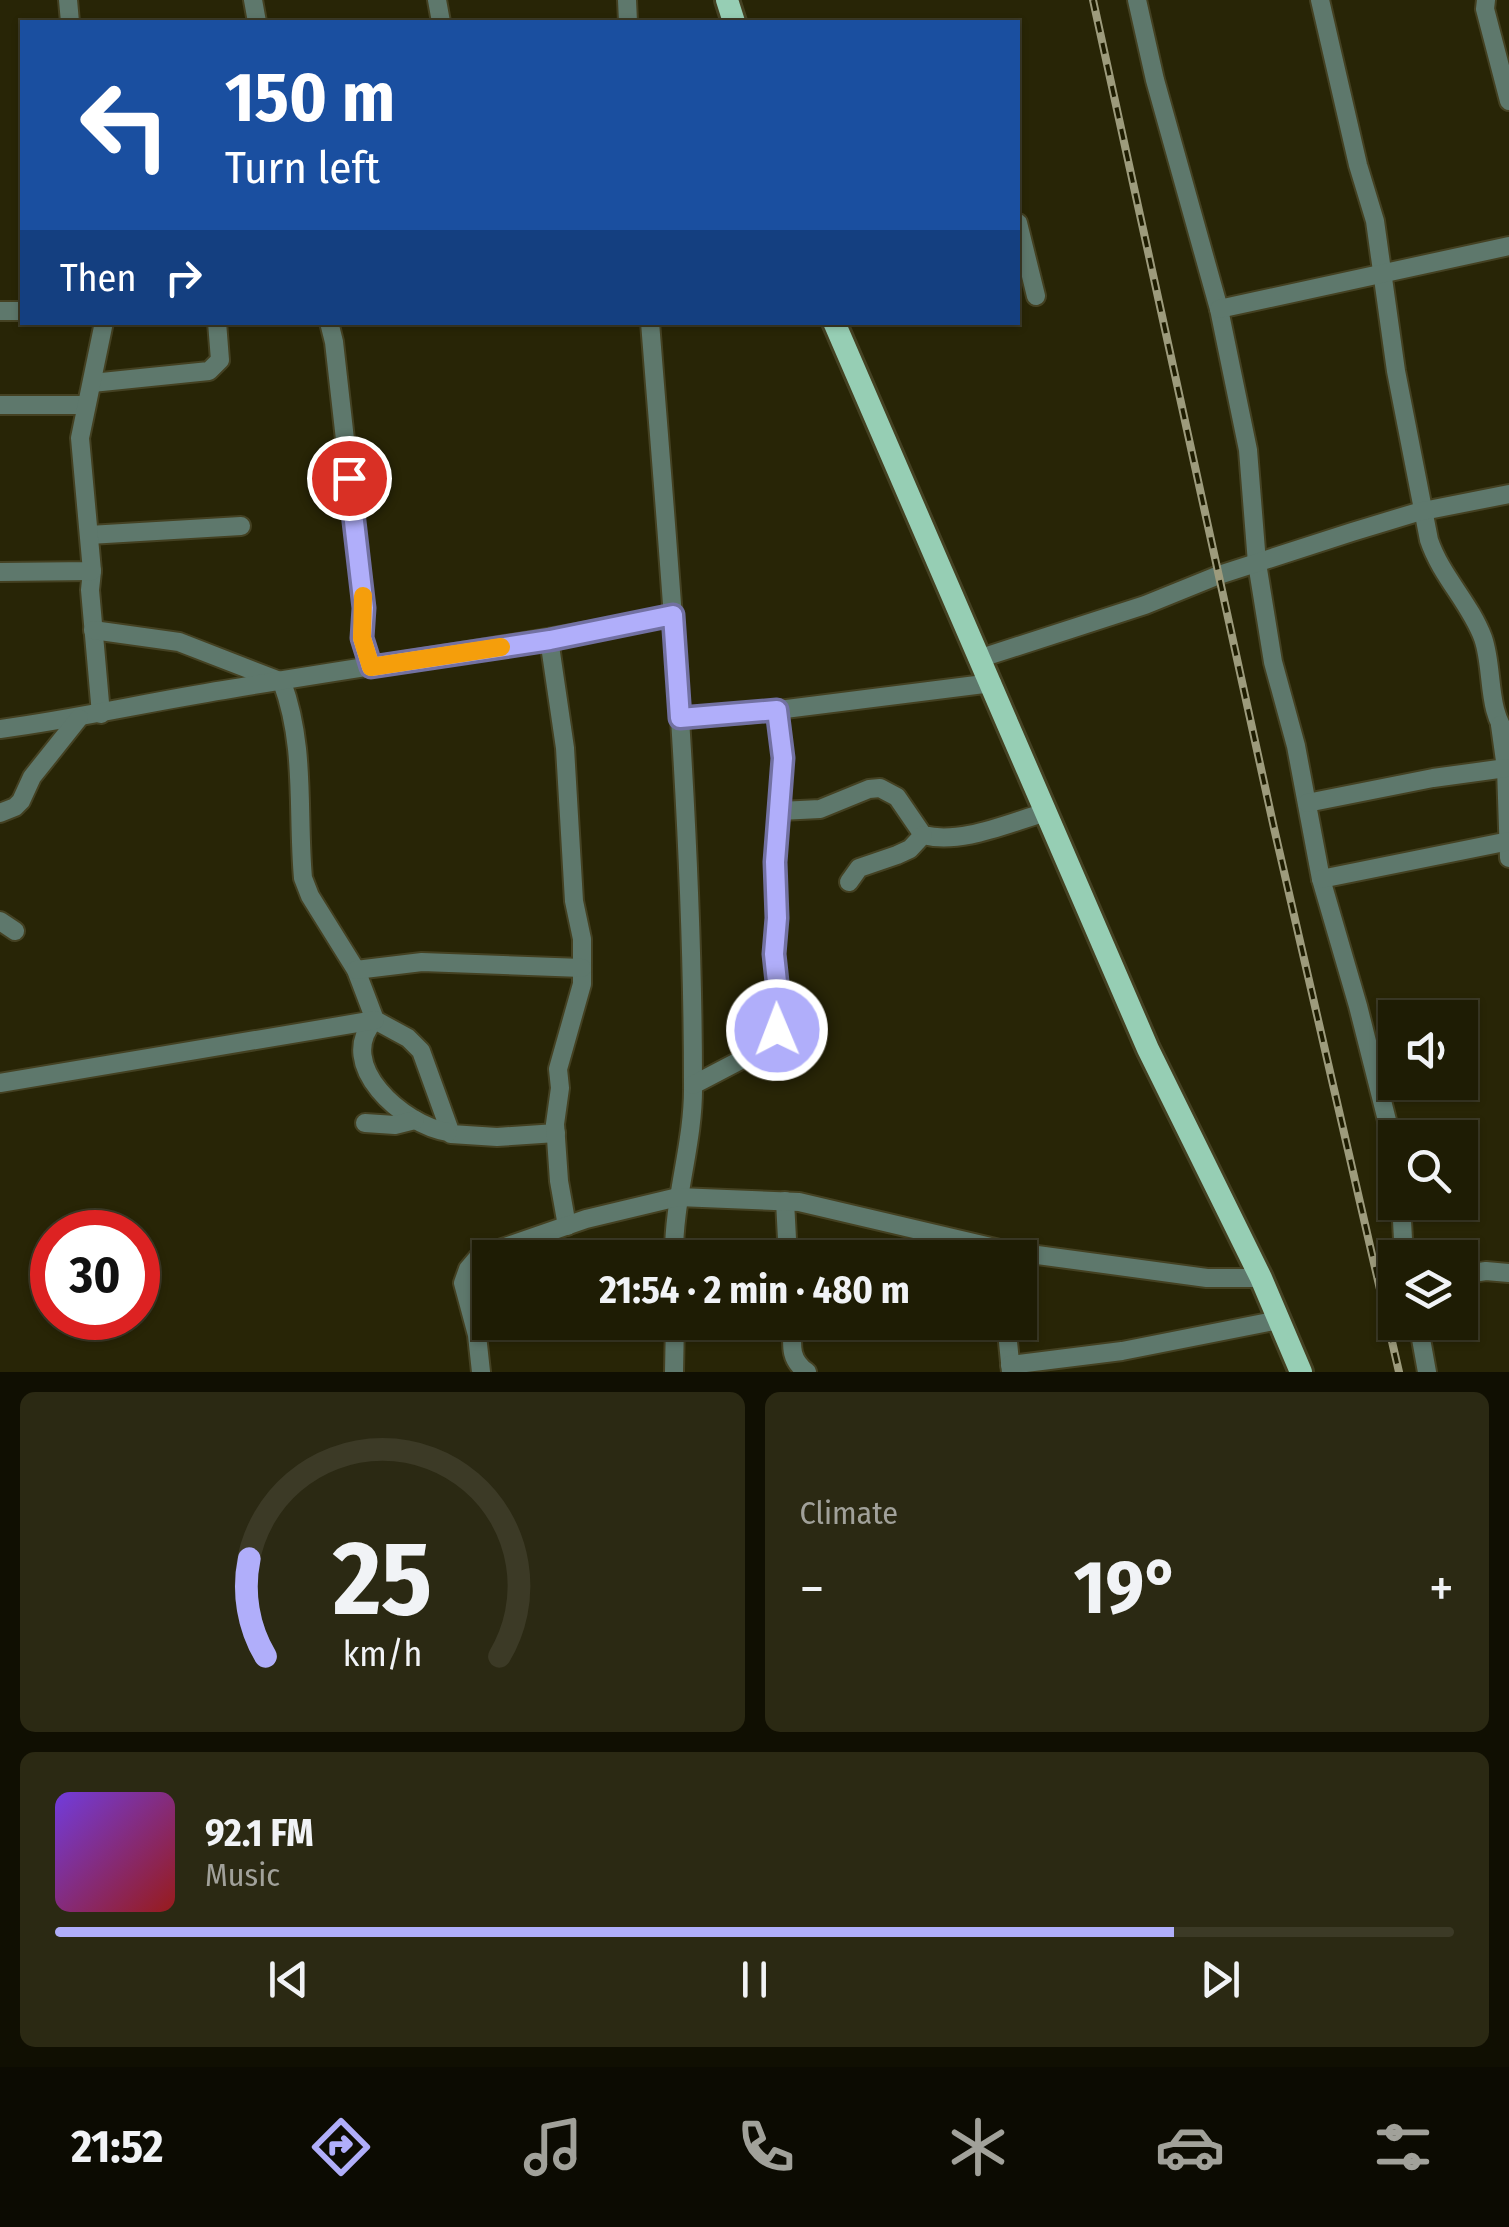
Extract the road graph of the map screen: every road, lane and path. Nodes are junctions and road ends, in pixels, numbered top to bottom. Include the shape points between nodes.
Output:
1 (1137, 0) edge
2 (1320, 0) edge
3 (1486, 0) edge
4 (1509, 101) edge
5 (1020, 231) edge
6 (1509, 246) edge
7 (1382, 272) junction
8 (1036, 296) dead end
9 (1219, 309) junction
10 (103, 325) edge
11 (217, 325) edge
12 (329, 325) edge
13 (650, 325) edge
14 (835, 325) edge
15 (92, 384) junction
16 (0, 404) edge
17 (85, 405) junction
18 (1509, 494) edge
19 (1426, 511) junction
20 (241, 526) dead end
21 (89, 535) junction
22 (1257, 564) junction
23 (92, 571) junction
24 (0, 572) edge
25 (673, 615) junction
26 (93, 630) junction
27 (550, 640) junction
28 (981, 658) junction
29 (371, 667) junction
30 (282, 682) junction
31 (992, 683) junction
32 (777, 710) junction
33 (102, 714) junction
34 (79, 718) junction
35 (680, 718) junction
36 (0, 729) edge
37 (1504, 731) edge
38 (1506, 768) junction
39 (1306, 803) junction
40 (780, 811) junction
41 (1047, 812) junction
42 (0, 813) edge
43 (924, 835) junction
44 (1508, 847) edge
45 (1321, 879) junction
46 (849, 882) dead end
47 (582, 968) junction
48 (356, 970) junction
49 (375, 1020) junction
50 (0, 1083) edge
51 (694, 1084) junction
52 (415, 1120) junction
53 (1387, 1120) edge
54 (365, 1124) dead end
55 (448, 1132) junction
56 (556, 1133) junction
57 (678, 1196) junction
58 (785, 1201) junction
59 (566, 1226) junction
60 (675, 1240) edge
61 (787, 1240) edge
62 (955, 1240) edge
63 (1037, 1257) edge
64 (1478, 1272) edge
65 (1509, 1273) edge
66 (1260, 1278) junction
67 (1279, 1320) junction
68 (675, 1340) edge
69 (792, 1340) edge
70 (1008, 1340) edge
71 (1421, 1340) edge
72 (1011, 1369) edge
73 (481, 1372) edge
74 (674, 1372) edge
75 (807, 1372) edge
76 (1301, 1372) edge
77 (1427, 1372) edge

1 - 9 street
2 - 7 street
3 - 4 street
5 - 8 street
6 - 7 street
7 - 9 street
7 - 19 street
9 - 22 street via 1248,450
10 - 15 street
11 - 15 street via 220,360 209,371
12 - 29 street via 364,608 362,638
13 - 25 street
14 - 28 main road
15 - 17 street
16 - 17 street
17 - 21 street via 80,438
18 - 19 street
19 - 22 street
19 - 37 street via 1436,561 1482,636
20 - 21 street
21 - 23 street
22 - 28 street
22 - 39 street
23 - 24 street
23 - 26 street
25 - 27 street
25 - 35 street
26 - 30 street via 178,642
26 - 33 street
27 - 29 street
27 - 47 street
28 - 31 main road
29 - 30 street
30 - 33 street
30 - 48 street via 300,756 303,878
31 - 32 street
31 - 41 main road
32 - 35 street
32 - 40 street
33 - 34 street
34 - 36 street
34 - 42 street via 21,801
35 - 51 street
37 - 38 street
38 - 39 street
38 - 44 street
39 - 45 street
40 - 43 street via 820,809 880,788 897,797
40 - 51 street via 777,1030 760,1050
41 - 43 street via 954,837
41 - 66 main road via 1148,1049
43 - 46 street via 910,849 859,868
44 - 45 street
45 - 53 street
47 - 48 street via 422,962
47 - 56 street via 558,1069
48 - 49 street
49 - 50 street
49 - 52 street via 361,1041 368,1074
49 - 55 street via 422,1051
51 - 57 street
52 - 54 street
52 - 55 street
55 - 56 street via 497,1138
56 - 59 street
57 - 58 street
57 - 59 street
57 - 60 street
58 - 61 street
58 - 62 street
59 - 73 street via 479,1256 468,1268 463,1283
63 - 66 street
64 - 65 street
66 - 67 main road
67 - 72 street
67 - 76 main road
68 - 74 street
69 - 75 street via 792,1354
70 - 72 street
71 - 77 street

